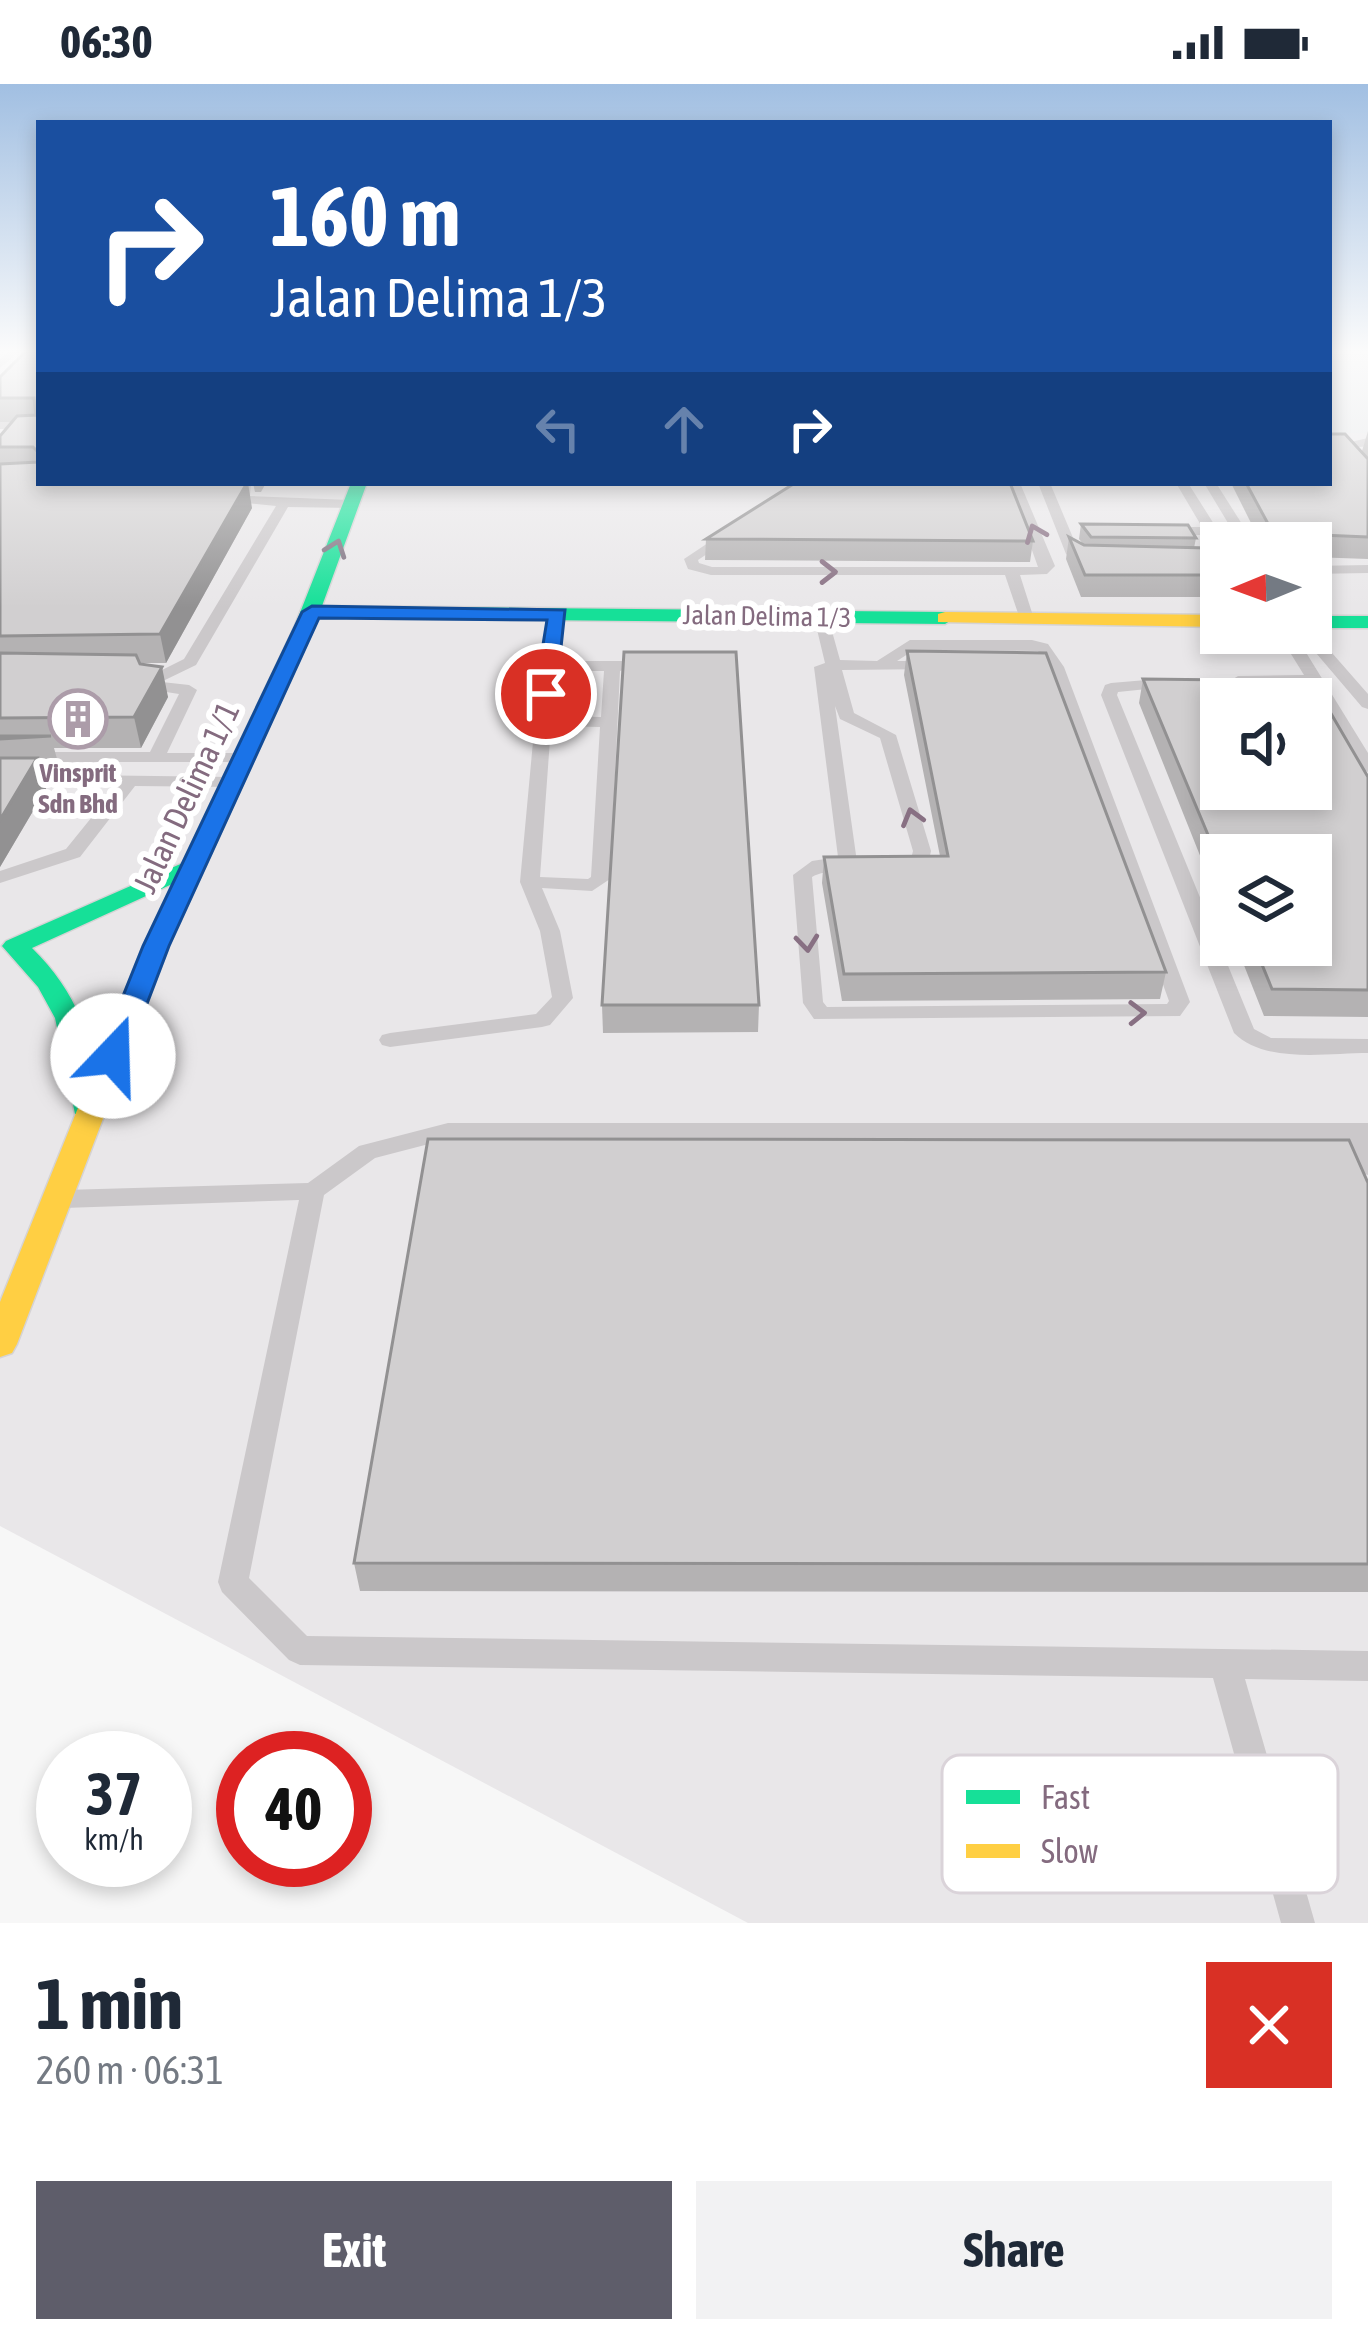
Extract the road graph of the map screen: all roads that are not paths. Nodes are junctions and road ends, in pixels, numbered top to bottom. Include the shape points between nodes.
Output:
1 (1368, 442) edge
2 (1368, 476) edge
3 (245, 486) edge
4 (1015, 486) edge
5 (1045, 486) edge
6 (1185, 486) edge
7 (1212, 486) edge
8 (355, 494) edge
9 (284, 503) junction
10 (747, 521) edge
11 (1207, 522) edge
12 (1234, 522) edge
13 (1064, 530) junction
14 (1085, 531) edge
15 (1148, 531) edge
16 (1200, 531) edge
17 (1108, 560) edge
18 (1332, 569) edge
19 (1368, 569) edge
20 (1012, 574) junction
21 (312, 612) junction
22 (447, 614) junction
23 (558, 614) junction
24 (817, 617) junction
25 (1027, 619) junction
26 (1200, 621) edge
27 (1332, 622) edge
28 (1368, 622) edge
29 (1325, 654) edge
30 (834, 665) junction
31 (548, 666) junction
32 (612, 666) junction
33 (654, 666) edge
34 (286, 669) junction
35 (1200, 682) edge
36 (1368, 704) edge
37 (1332, 707) edge
38 (543, 722) junction
39 (608, 722) junction
40 (0, 757) edge
41 (156, 758) junction
42 (1368, 766) edge
43 (238, 770) junction
44 (0, 779) edge
45 (131, 780) junction
46 (848, 862) junction
47 (194, 865) junction
48 (0, 877) edge
49 (530, 882) junction
50 (7, 946) edge
51 (85, 946) dead end
52 (391, 1040) dead end
53 (1368, 1046) edge
54 (85, 1130) junction
55 (1360, 1131) edge
56 (1368, 1167) edge
57 (313, 1191) junction
58 (58, 1200) junction
59 (0, 1344) edge
60 (1368, 1666) edge
61 (1226, 1667) junction
62 (1251, 1755) edge
63 (1290, 1893) edge
64 (1298, 1922) edge

1 - 2 lane via 1343,446
3 - 9 lane via 243,499
20 -> 4 lane via 1048,566
5 - 13 lane
6 - 11 lane
7 - 12 lane
8 - 9 lane
21 -> 8 street, Jalan Delima 1/1
9 - 41 lane via 190,662 165,675 114,680 188,687
10 -> 20 lane via 691,559 693,566
13 - 14 lane
13 - 17 lane via 1073,554
15 - 16 lane
18 - 19 lane
20 - 25 lane
21 - 22 street, Jalan Delima 1/3
21 - 34 street, Jalan Delima 1/1
22 - 23 street, Jalan Delima 1/3
22 - 34 street via 398,621
23 - 24 street, Jalan Delima 1/3
23 - 31 lane
24 - 25 street, Jalan Delima 1/3
24 - 30 lane
24 - 46 lane
25 - 26 street, Jalan Delima 1/3
27 - 28 street
29 - 36 lane
46 -> 30 lane via 909,862 922,851 888,735 846,716
46 -> 30 lane via 802,875 820,1014 1173,1011 1180,1001 1056,667
31 - 32 lane
31 - 38 lane
32 - 33 lane
32 - 39 lane
34 - 43 street, Jalan Delima 1/1
35 - 53 lane via 1131,684 1109,695 1246,1033 1267,1045
37 - 42 lane
38 - 39 lane
38 - 49 lane
39 - 49 lane via 600,879
40 - 41 lane
41 - 43 lane
43 - 45 lane
43 - 47 street, Jalan Delima 1/1
44 - 45 lane
45 - 48 lane via 73,853
47 - 50 street
47 - 54 street, Jalan Delima 1/1 via 144,946
49 - 52 lane via 555,953 563,998 555,1011 542,1020
50 - 51 street
50 - 54 street via 40,968 76,1021 86,1052
54 - 58 street, Jalan Delima 1/1
55 - 56 lane
55 - 57 lane via 448,1131 367,1152
57 - 58 lane
57 - 61 lane via 233,1582 300,1650
58 - 59 street, Jalan Delima 1/1
60 - 61 lane
61 - 62 lane
63 - 64 lane

